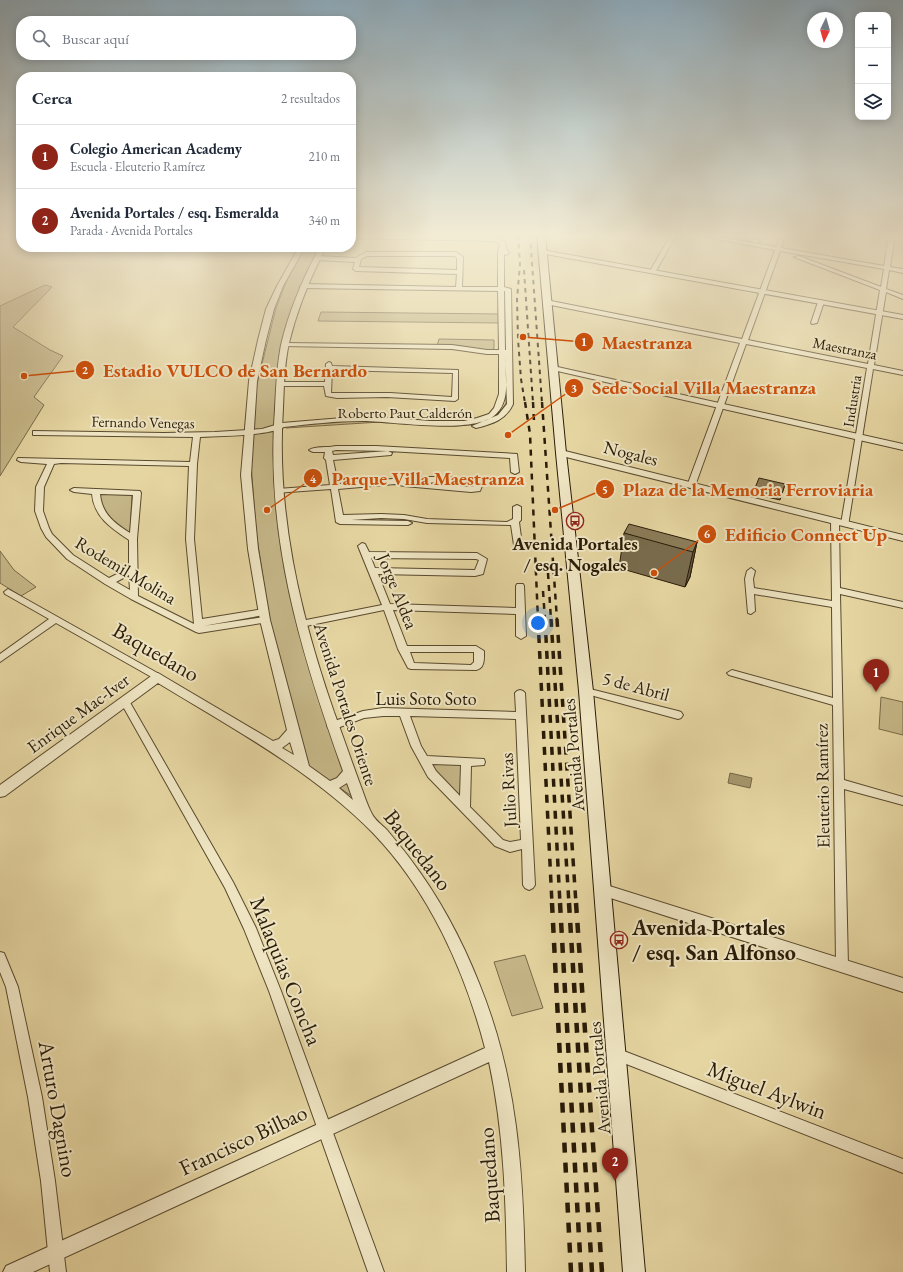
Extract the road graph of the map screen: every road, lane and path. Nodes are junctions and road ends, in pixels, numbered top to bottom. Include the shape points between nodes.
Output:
1 (277, 294) edge
2 (301, 294) edge
3 (504, 294) edge
4 (545, 294) edge
5 (761, 294) edge
6 (780, 294) edge
7 (883, 294) edge
8 (546, 302) junction
9 (821, 302) junction
10 (879, 313) junction
11 (903, 317) edge
12 (814, 323) dead end
13 (744, 341) junction
14 (285, 345) junction
15 (506, 352) junction
16 (870, 367) junction
17 (553, 368) junction
18 (903, 373) edge
19 (280, 388) junction
20 (328, 389) junction
21 (326, 403) dead end
22 (720, 406) junction
23 (278, 428) junction
24 (249, 432) junction
25 (36, 433) dead end
26 (197, 436) junction
27 (859, 437) junction
28 (903, 446) edge
29 (313, 450) dead end
30 (561, 453) junction
31 (328, 454) junction
32 (21, 460) dead end
33 (51, 463) junction
34 (193, 464) junction
35 (515, 472) dead end
36 (392, 481) junction
37 (691, 486) junction
38 (333, 487) junction
39 (74, 490) dead end
40 (96, 492) junction
41 (279, 493) junction
42 (517, 507) dead end
43 (835, 521) junction
44 (515, 522) junction
45 (845, 524) junction
46 (903, 538) edge
47 (133, 539) junction
48 (518, 545) dead end
49 (134, 569) junction
50 (372, 571) junction
51 (751, 571) dead end
52 (108, 582) junction
53 (520, 586) dead end
54 (750, 590) junction
55 (836, 590) junction
56 (8, 592) dead end
57 (134, 597) junction
58 (836, 605) junction
59 (903, 605) edge
60 (387, 607) junction
61 (521, 611) junction
62 (751, 611) dead end
63 (265, 616) junction
64 (56, 619) junction
65 (301, 624) junction
66 (199, 627) junction
67 (521, 636) dead end
68 (403, 649) junction
69 (0, 660) edge
70 (732, 673) dead end
71 (158, 677) junction
72 (586, 690) junction
73 (520, 693) dead end
74 (125, 701) junction
75 (838, 703) junction
76 (404, 712) junction
77 (678, 715) dead end
78 (521, 716) junction
79 (332, 726) junction
80 (294, 731) junction
81 (272, 747) junction
82 (423, 760) junction
83 (466, 762) junction
84 (480, 762) dead end
85 (303, 767) junction
86 (350, 772) junction
87 (839, 783) junction
88 (328, 787) junction
89 (0, 792) edge
90 (903, 801) edge
91 (465, 807) junction
92 (368, 820) junction
93 (527, 844) junction
94 (529, 885) dead end
95 (603, 890) junction
96 (0, 957) edge
97 (842, 966) junction
98 (903, 985) edge
99 (493, 1052) junction
100 (616, 1054) junction
101 (324, 1129) junction
102 (903, 1166) edge
103 (56, 1251) junction
104 (12, 1272) edge
105 (58, 1272) edge
106 (376, 1272) edge
107 (516, 1272) edge
108 (634, 1272) edge

1 - 24 street via 267,321 253,381
2 - 14 street, Avenida Portales Oriente
3 - 15 street, Roberto Paut Calderón
4 - 8 main road, Avenida Portales
5 - 13 street
6 - 9 street
7 - 10 street, Industria
8 - 13 street, Maestranza
8 - 17 main road, Avenida Portales
9 - 10 street
9 - 12 street
10 - 11 street
10 - 16 street, Industria
13 - 16 street, Maestranza
13 - 22 street
14 - 15 street via 452,347
14 - 19 street, Avenida Portales Oriente
15 - 23 street, Roberto Paut Calderón via 499,407 491,414 472,422 452,424 392,419 341,420 282,425
15 - 23 street, Roberto Paut Calderón via 510,404 506,413 491,422 454,428 382,423 283,430
16 - 18 street, Maestranza
16 - 27 street, Industria
17 - 22 street
17 - 30 main road, Avenida Portales
19 - 20 street
19 - 23 street, Avenida Portales Oriente
20 - 20 street via 329,368 381,374 456,371 455,396 337,396
20 - 21 street
22 - 27 street
22 - 37 street
23 - 24 street, Roberto Paut Calderón
23 - 41 street, Avenida Portales Oriente
24 - 26 street, Fernando Venegas
24 - 63 street via 246,475 250,524
25 - 26 street, Fernando Venegas
26 - 34 street
27 - 28 street
27 - 45 street, Industria
29 - 31 street
30 - 37 street, Nogales
30 - 72 main road, Avenida Portales
31 - 35 street via 428,452 514,456
31 - 38 street
32 - 33 street
33 - 34 street via 61,460
33 - 52 street, Rodemil Molina via 43,478 39,495 39,511 45,528 62,550
34 - 66 street via 190,539
36 - 36 street via 471,490 477,489 478,486 475,483 457,481
36 - 38 street
37 - 43 street, Nogales
38 - 41 street via 315,492
38 - 44 street via 339,520 407,523
39 - 40 street
40 - 47 street via 97,505 111,524
40 - 47 street via 137,493
41 - 65 street, Avenida Portales Oriente via 286,551
42 - 44 street
43 - 45 street, Nogales
43 - 55 street, Eleuterio Ramírez
44 - 48 street
45 - 46 street, Nogales
47 - 49 street
49 - 52 street
49 - 57 street
50 - 50 street, Jorge Aldea via 364,550 477,556 483,559 480,572 475,573
50 - 60 street, Jorge Aldea
51 - 54 street
52 - 57 street, Rodemil Molina
53 - 61 street
54 - 58 street
54 - 62 street
55 - 58 street, Eleuterio Ramírez
55 - 59 street
56 - 64 street, Baquedano
57 - 66 street, Rodemil Molina
58 - 75 street, Eleuterio Ramírez
60 - 61 street
60 - 65 street
60 - 68 street, Jorge Aldea
61 - 67 street
63 - 66 street
63 - 80 street
64 - 69 street
64 - 71 street, Baquedano
65 - 79 street, Avenida Portales Oriente
68 - 68 street, Jorge Aldea via 411,666 471,668 479,663 480,651 476,649
70 - 75 street
71 - 74 street, Enrique Mac-Iver
71 - 81 street, Baquedano
72 - 77 street, 5 de Abril
72 - 95 main road, Avenida Portales
73 - 78 street, Julio Rivas
74 - 89 street, Enrique Mac-Iver
74 - 101 street, Malaquias Concha via 229,885 250,928
75 - 87 street, Eleuterio Ramírez
76 - 78 street, Luis Soto Soto
76 - 79 street, Luis Soto Soto via 363,715
76 - 82 street
78 - 93 street, Julio Rivas
79 - 86 street, Avenida Portales Oriente
80 - 81 street via 283,742
80 - 85 street
81 - 85 street, Baquedano
82 - 83 street
82 - 91 street via 432,774
83 - 84 street
83 - 91 street
85 - 88 street, Baquedano
86 - 88 street via 341,782
86 - 92 street, Avenida Portales Oriente
87 - 90 street
87 - 97 street, Eleuterio Ramírez
88 - 92 street, Baquedano
91 - 93 street via 499,843 510,847
92 - 99 street, Baquedano via 406,863 443,922 478,996
93 - 94 street, Julio Rivas
95 - 97 street
95 - 100 main road, Avenida Portales
96 - 103 street, Arturo Dagnino via 12,987 35,1097
97 - 98 street
99 - 101 street, Francisco Bilbao
99 - 107 street, Baquedano via 510,1140
100 - 102 street, Miguel Aylwin
100 - 108 main road, Avenida Portales
101 - 103 street, Francisco Bilbao
101 - 106 street, Malaquias Concha
103 - 104 street, Francisco Bilbao
103 - 105 street, Arturo Dagnino

